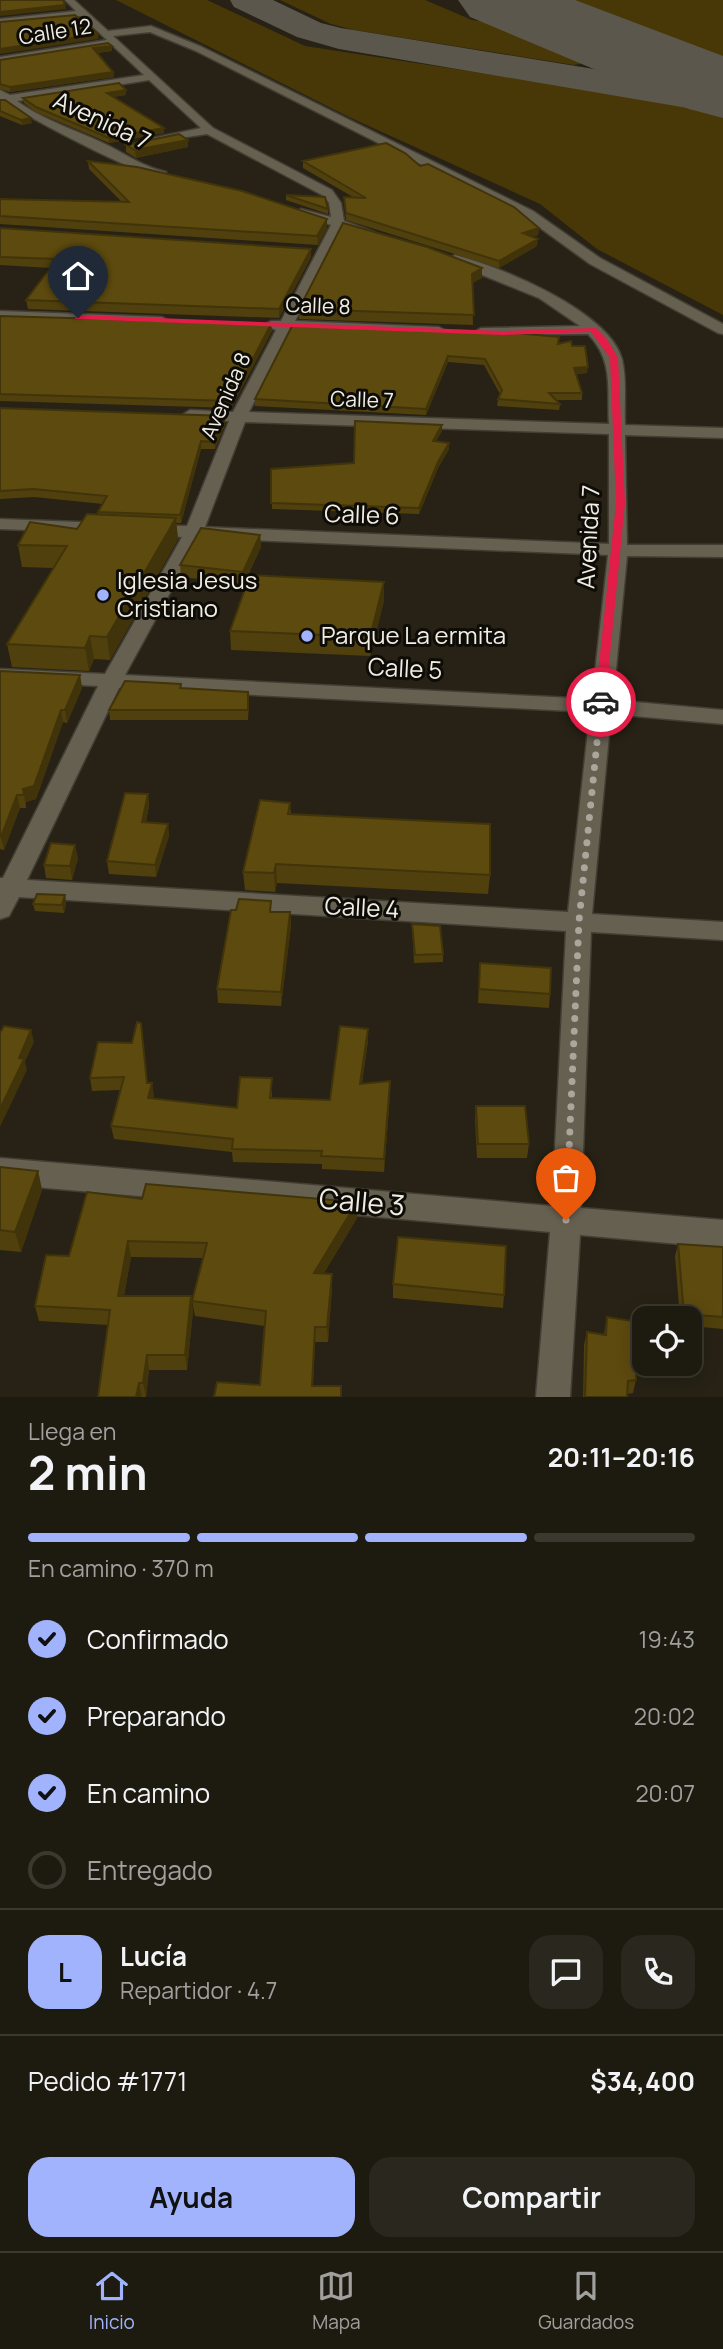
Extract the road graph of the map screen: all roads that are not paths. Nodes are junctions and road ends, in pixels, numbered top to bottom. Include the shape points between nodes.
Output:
1 (69, 0) edge
2 (85, 13) junction
3 (0, 22) edge
4 (110, 38) junction
5 (0, 60) edge
6 (150, 77) junction
7 (3, 97) edge
8 (209, 130) junction
9 (108, 150) junction
10 (174, 178) edge
11 (286, 209) edge
12 (338, 224) junction
13 (395, 240) edge
14 (433, 251) edge
15 (0, 315) edge
16 (176, 321) edge
17 (257, 325) edge
18 (284, 326) junction
19 (593, 330) junction
20 (723, 330) edge
21 (173, 414) edge
22 (239, 416) junction
23 (618, 430) junction
24 (723, 433) edge
25 (0, 524) edge
26 (194, 532) junction
27 (618, 550) junction
28 (723, 551) edge
29 (0, 675) edge
30 (112, 680) junction
31 (600, 706) junction
32 (723, 717) edge
33 (6, 887) edge
34 (0, 910) edge
35 (579, 921) junction
36 (723, 931) edge
37 (0, 1171) edge
38 (566, 1220) junction
39 (723, 1234) edge
40 (553, 1397) edge

1 - 2 street
2 - 3 street
2 - 4 street
4 - 5 street, Calle 12
4 - 6 street
4 - 20 street, Calle 12 via 151,29 199,49 529,214 595,261
6 - 7 street
6 - 8 street
7 - 9 street, Avenida 7 via 31,116
8 - 9 street
8 - 12 street via 328,193 335,203
9 - 10 street, Avenida 7 via 142,170
11 - 12 street
12 - 13 street
12 - 18 street, Avenida 8 via 318,252
14 - 19 street, Avenida 7 via 520,285 556,303
15 - 16 street
17 - 18 street, Calle 8
18 - 19 street, Calle 8 via 503,333
18 - 22 street, Avenida 8
19 - 23 street, Avenida 7 via 614,358
21 - 22 street, Calle 7
22 - 23 street, Calle 7
22 - 26 street, Avenida 8
23 - 24 street, Calle 7
23 - 27 street, Avenida 7
25 - 26 street, Calle 6
26 - 27 street, Calle 6
26 - 30 street, Avenida 8
27 - 28 street, Calle 6
27 - 31 street, Avenida 7
29 - 30 street, Calle 5
30 - 31 street, Calle 5
30 - 33 street, Avenida 8
31 - 32 street, Calle 5
31 - 35 street, Avenida 7
33 - 34 street, Avenida 8
33 - 35 street, Calle 4
35 - 36 street, Calle 4
35 - 38 street, Avenida 7
37 - 38 street, Calle 3
38 - 39 street, Calle 3
38 - 40 street, Avenida 7

